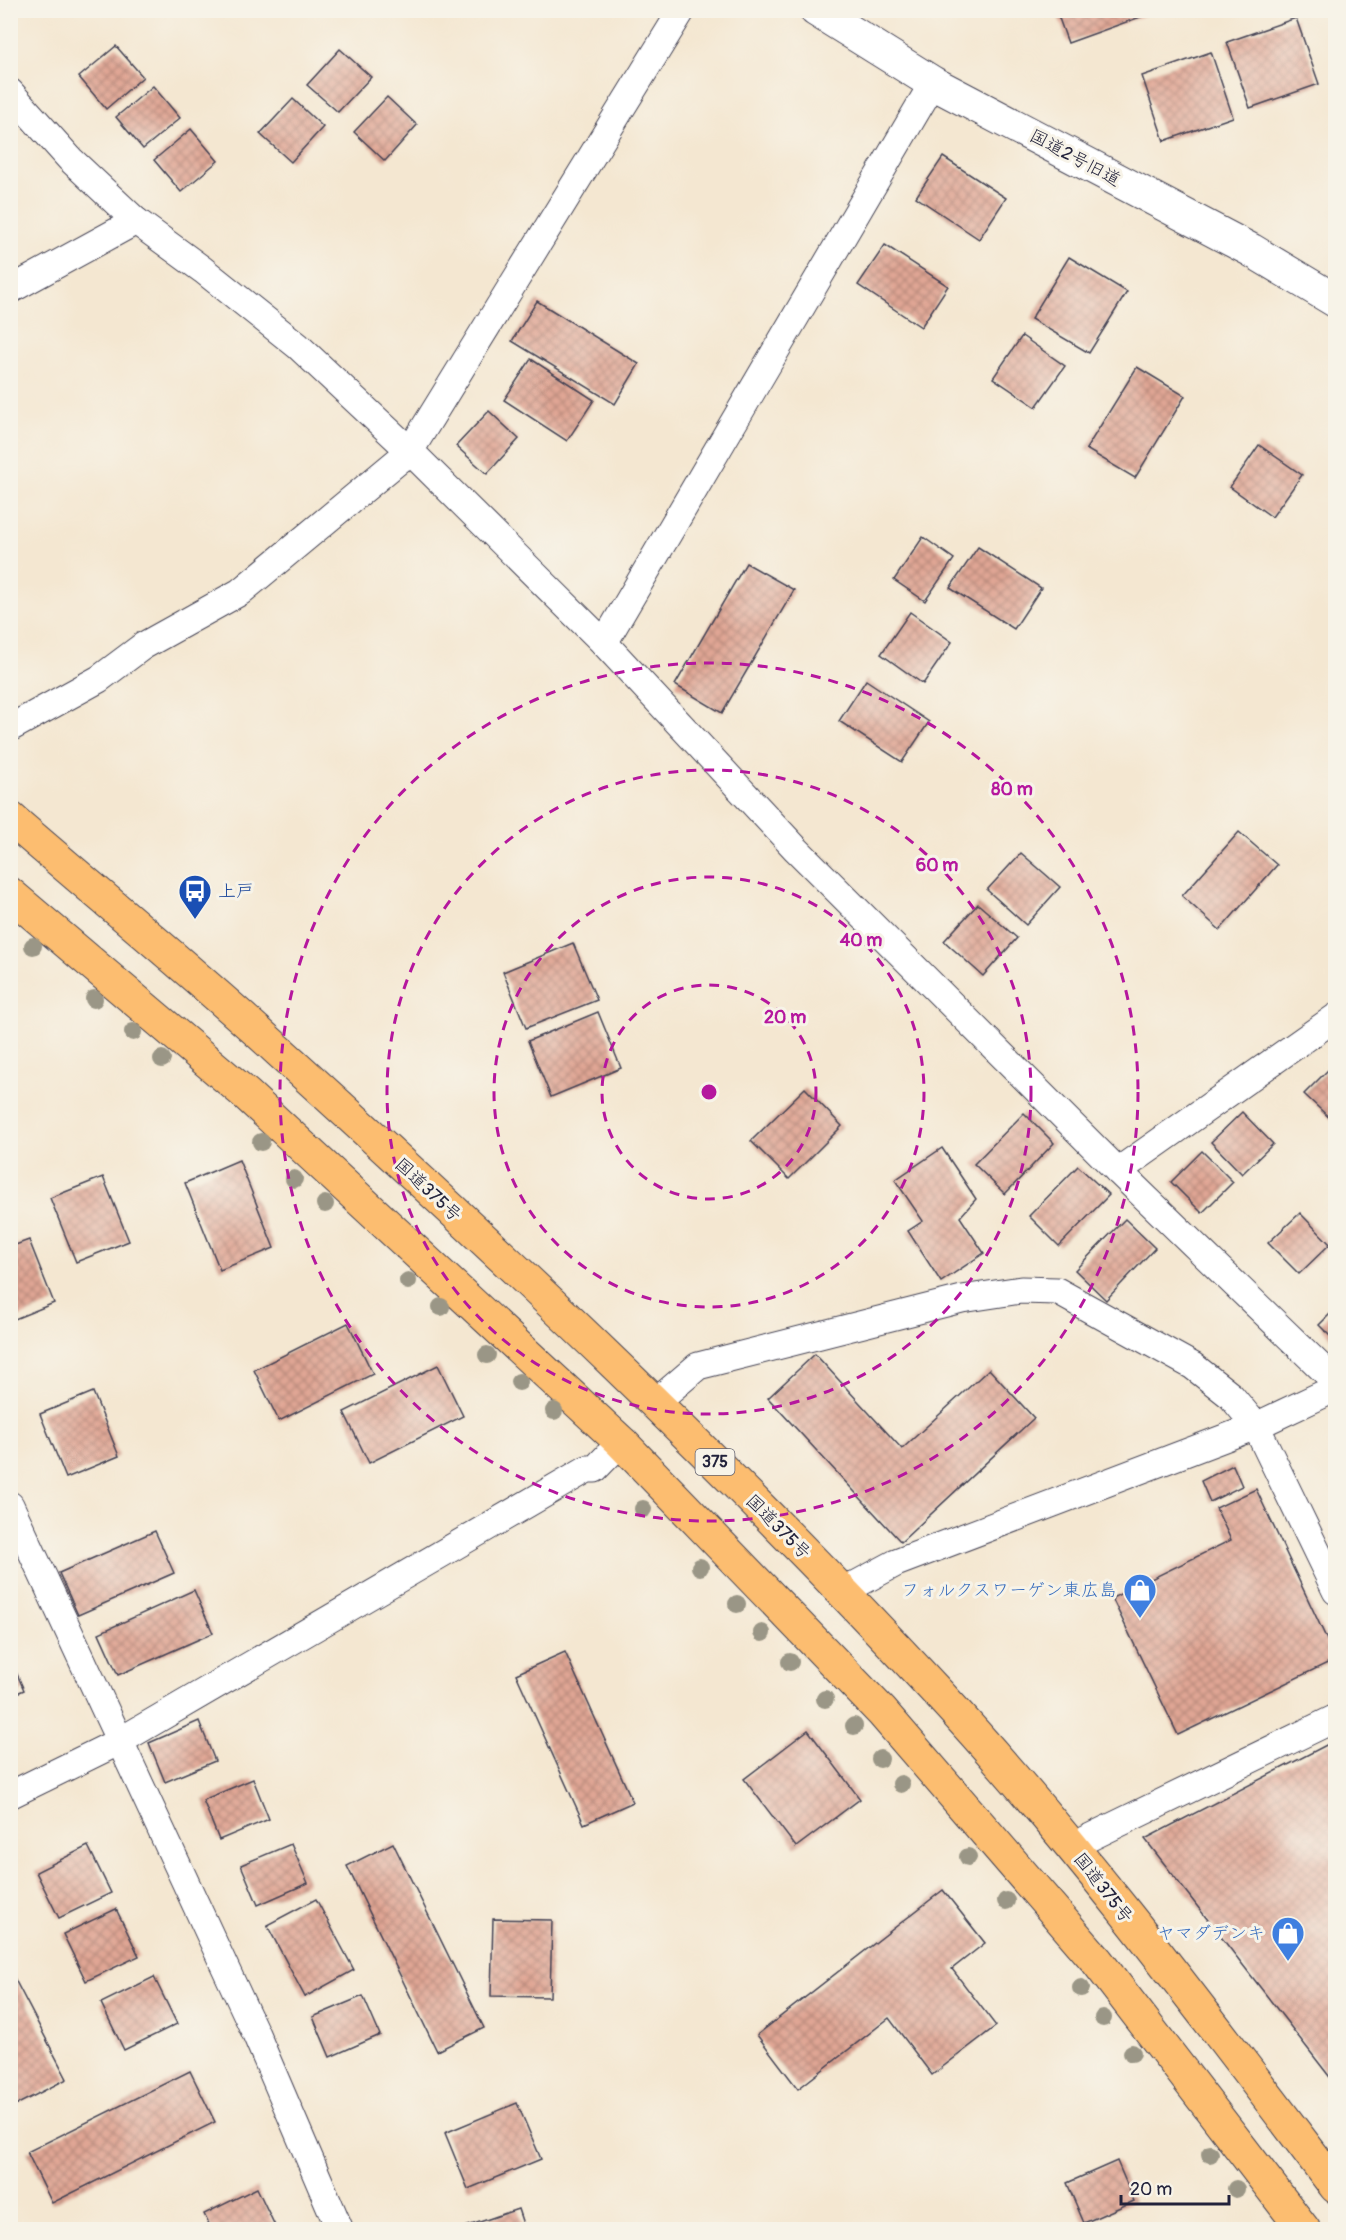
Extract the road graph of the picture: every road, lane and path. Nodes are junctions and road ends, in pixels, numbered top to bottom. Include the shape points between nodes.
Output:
1 (682, 10) edge
2 (816, 10) edge
3 (933, 83) junction
4 (10, 92) edge
5 (136, 222) junction
6 (10, 290) edge
7 (1335, 301) edge
8 (410, 451) junction
9 (604, 643) junction
10 (10, 728) edge
11 (10, 818) edge
12 (10, 894) edge
13 (1335, 1017) edge
14 (1118, 1171) junction
15 (1335, 1382) edge
16 (1335, 1388) edge
17 (656, 1402) junction
18 (1256, 1426) junction
19 (621, 1442) junction
20 (10, 1505) edge
21 (1335, 1591) edge
22 (842, 1592) junction
23 (1335, 1718) edge
24 (120, 1742) junction
25 (10, 1795) edge
26 (1070, 1847) junction
27 (1335, 2187) edge
28 (340, 2229) edge
29 (1304, 2229) edge

1 - 8 street
2 - 3 street, 国道2号旧道
3 - 7 street, 国道2号旧道 via 1251,249
3 - 9 street
4 - 5 street via 70,159
5 - 6 street
5 - 8 street via 298,346
8 - 9 street
8 - 10 street via 240,592 144,646 99,679
9 - 14 street via 796,849
11 - 17 highway, 国道375号 / 375 via 276,1048
12 - 19 highway via 247,1095
13 - 14 street
14 - 15 street
16 - 18 street
17 - 18 street via 698,1366 962,1299 1021,1290 1057,1291 1193,1366 1231,1396
17 - 22 highway, 国道375号 / 375
18 - 21 street
18 - 22 street via 896,1563
19 - 24 street via 595,1469 587,1469
19 - 29 highway via 882,1712 1097,1961
20 - 24 street
22 - 26 highway, 国道375号 / 375 via 942,1697
23 - 26 street
24 - 25 street
24 - 28 street via 256,2034
26 - 27 highway, 国道375号 / 375

